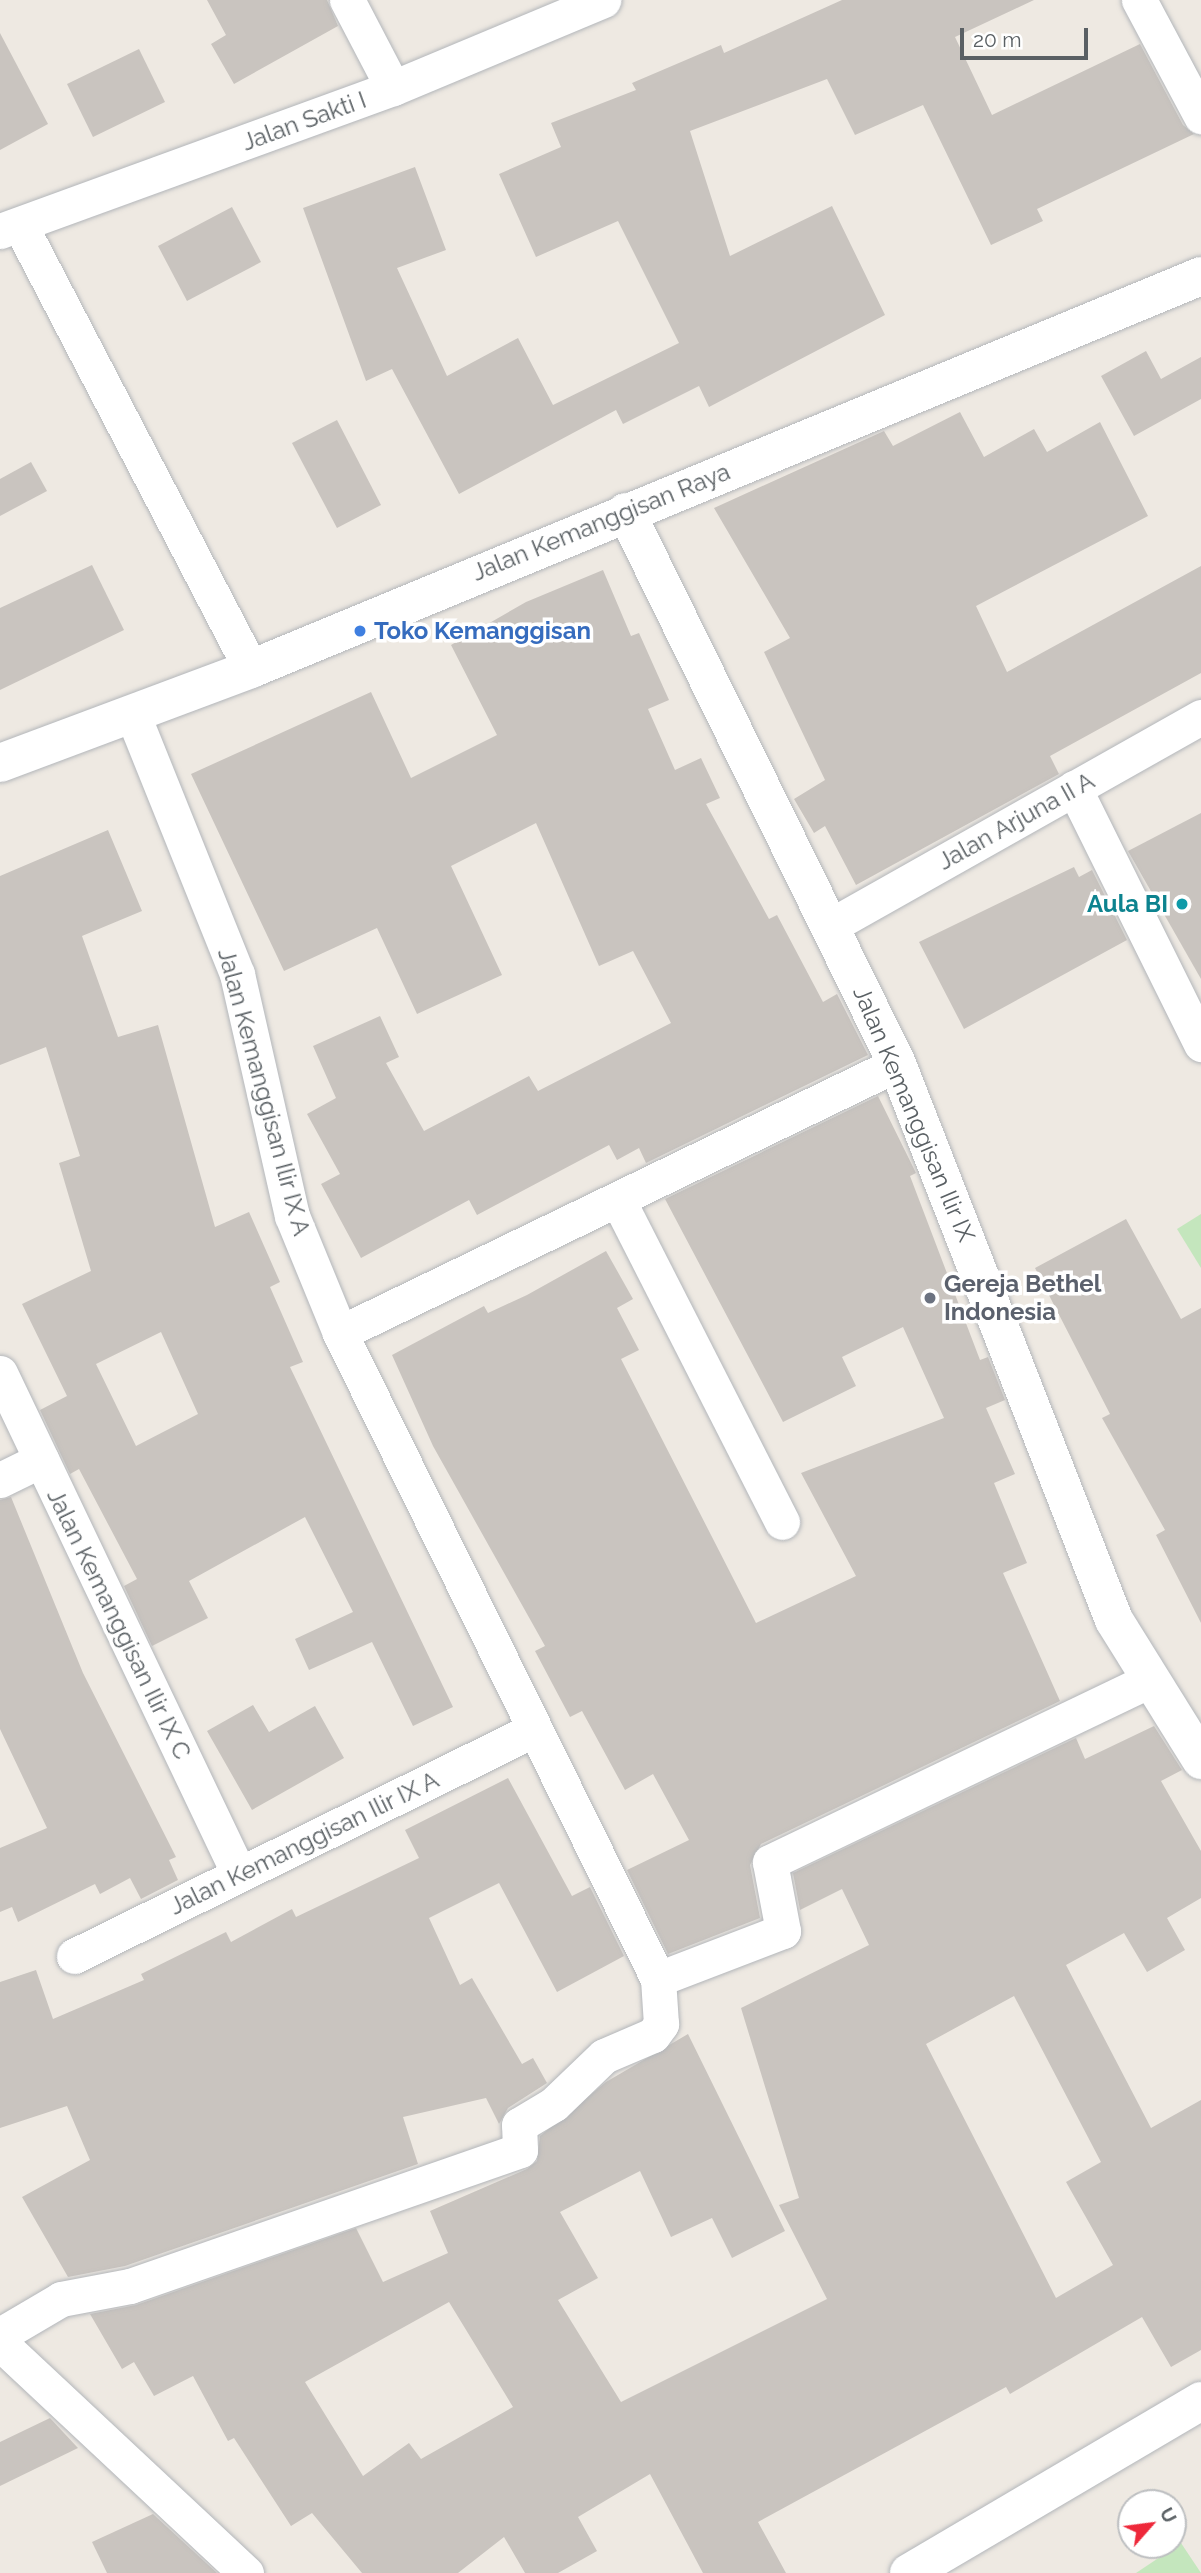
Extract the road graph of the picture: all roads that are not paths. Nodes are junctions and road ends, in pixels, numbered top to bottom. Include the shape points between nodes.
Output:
1 (347, 0) edge
2 (603, 0) edge
3 (1139, 0) edge
4 (393, 88) junction
5 (1201, 116) edge
6 (10, 228) edge
7 (1201, 276) edge
8 (626, 512) junction
9 (251, 669) junction
10 (133, 715) junction
11 (1201, 717) edge
12 (0, 763) edge
13 (1074, 788) junction
14 (832, 925) junction
15 (1201, 1044) edge
16 (897, 1064) junction
17 (620, 1202) junction
18 (340, 1333) junction
19 (0, 1373) edge
20 (41, 1460) junction
21 (0, 1480) edge
22 (782, 1522) dead end
23 (1148, 1681) junction
24 (533, 1730) junction
25 (1199, 1755) edge
26 (239, 1874) junction
27 (74, 1956) dead end
28 (658, 1979) junction
29 (0, 2335) edge
30 (0, 2343) edge
31 (1201, 2401) edge
32 (246, 2573) edge
33 (909, 2573) edge

1 - 4 street
2 - 4 street, Jalan Sakti I
3 - 5 street
4 - 6 street, Jalan Sakti I
6 - 9 street
7 - 8 street, Jalan Kemanggisan Raya
8 - 9 street, Jalan Kemanggisan Raya
8 - 14 street, Jalan Kemanggisan Ilir IX
9 - 10 street, Jalan Kemanggisan Raya
10 - 12 street, Jalan Kemanggisan Raya
10 - 18 street, Jalan Kemanggisan Ilir IX A via 237,974 292,1216
11 - 13 street, Jalan Arjuna II A
13 - 14 street, Jalan Arjuna II A
13 - 15 street
14 - 16 street, Jalan Kemanggisan Ilir IX
16 - 17 street
16 - 23 street, Jalan Kemanggisan Ilir IX via 1114,1619
17 - 18 street
17 - 22 street
18 - 24 street, Jalan Kemanggisan Ilir IX A
19 - 20 street, Jalan Kemanggisan Ilir IX C
20 - 21 street
20 - 26 street, Jalan Kemanggisan Ilir IX C
23 - 25 street, Jalan Kemanggisan Ilir IX
23 - 28 street via 770,1862 783,1931
24 - 26 street, Jalan Kemanggisan Ilir IX A
24 - 28 street, Jalan Kemanggisan Ilir IX A
26 - 27 street, Jalan Kemanggisan Ilir IX A
28 - 29 street via 661,2024 653,2035 604,2056 554,2104 519,2125 520,2150 130,2286 61,2299
30 - 32 street
31 - 33 street

